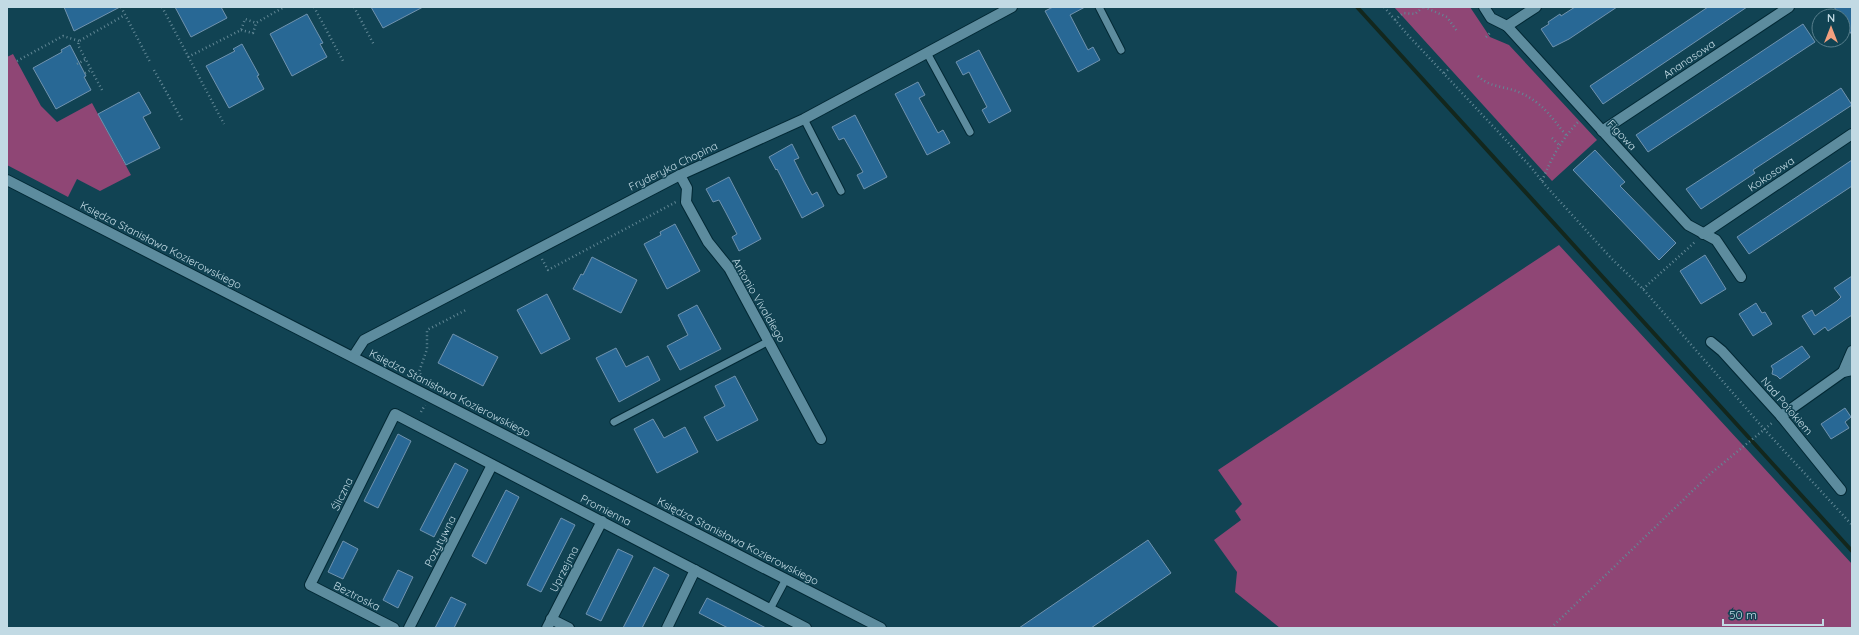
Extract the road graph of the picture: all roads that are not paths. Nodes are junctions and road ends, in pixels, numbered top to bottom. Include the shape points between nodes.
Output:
1 (1012, 7) edge
2 (1099, 7) edge
3 (1484, 7) edge
4 (1536, 7) edge
5 (1789, 7) edge
6 (1507, 26) junction
7 (1121, 50) dead end
8 (927, 53) junction
9 (804, 119) junction
10 (1602, 131) junction
11 (970, 132) dead end
12 (1852, 134) edge
13 (680, 175) junction
14 (7, 180) edge
15 (841, 191) dead end
16 (1703, 234) junction
17 (1741, 277) dead end
18 (769, 340) junction
19 (1711, 342) dead end
20 (1852, 352) edge
21 (353, 357) junction
22 (1848, 371) edge
23 (395, 414) joint
24 (1781, 416) junction
25 (614, 422) dead end
26 (821, 439) dead end
27 (492, 465) junction
28 (1841, 490) dead end
29 (602, 521) junction
30 (695, 570) junction
31 (786, 579) junction
32 (310, 586) joint
33 (770, 609) junction
34 (549, 624) edge
35 (394, 628) edge
36 (409, 628) edge
37 (569, 628) edge
38 (667, 628) edge
39 (806, 628) edge
40 (881, 628) edge

1 - 8 street, Fryderyka Chopina
2 - 7 lane
3 - 6 street, Figowa via 1492,18
4 - 6 street
5 - 10 street, Ananasowa
6 - 10 street, Figowa
8 - 9 street, Fryderyka Chopina
8 - 11 lane
9 - 13 street, Fryderyka Chopina
9 - 15 lane
10 - 16 street, Figowa via 1688,225
12 - 16 street, Kokosowa
13 - 18 street, Antonio Vivaldiego via 687,188 686,202 708,242 729,268
13 - 21 street, Fryderyka Chopina via 364,340
14 - 21 street, Księdza Stanisława Kozierowskiego
16 - 17 street, Figowa via 1716,240
18 - 25 lane
18 - 26 street, Antonio Vivaldiego
19 - 24 street, Nad Potokiem
20 - 22 street
21 - 31 street, Księdza Stanisława Kozierowskiego
22 - 24 street
23 - 27 street, Promienna
23 - 32 street, Śliczna
24 - 28 street, Nad Potokiem
27 - 29 street, Promienna
27 - 36 street, Pozytywna
29 - 30 street, Promienna
29 - 34 street, Uprzejma
30 - 33 street, Promienna
30 - 38 street
31 - 33 lane
31 - 40 street, Księdza Stanisława Kozierowskiego
32 - 35 street, Beztroska
33 - 39 street, Promienna
34 - 37 street

